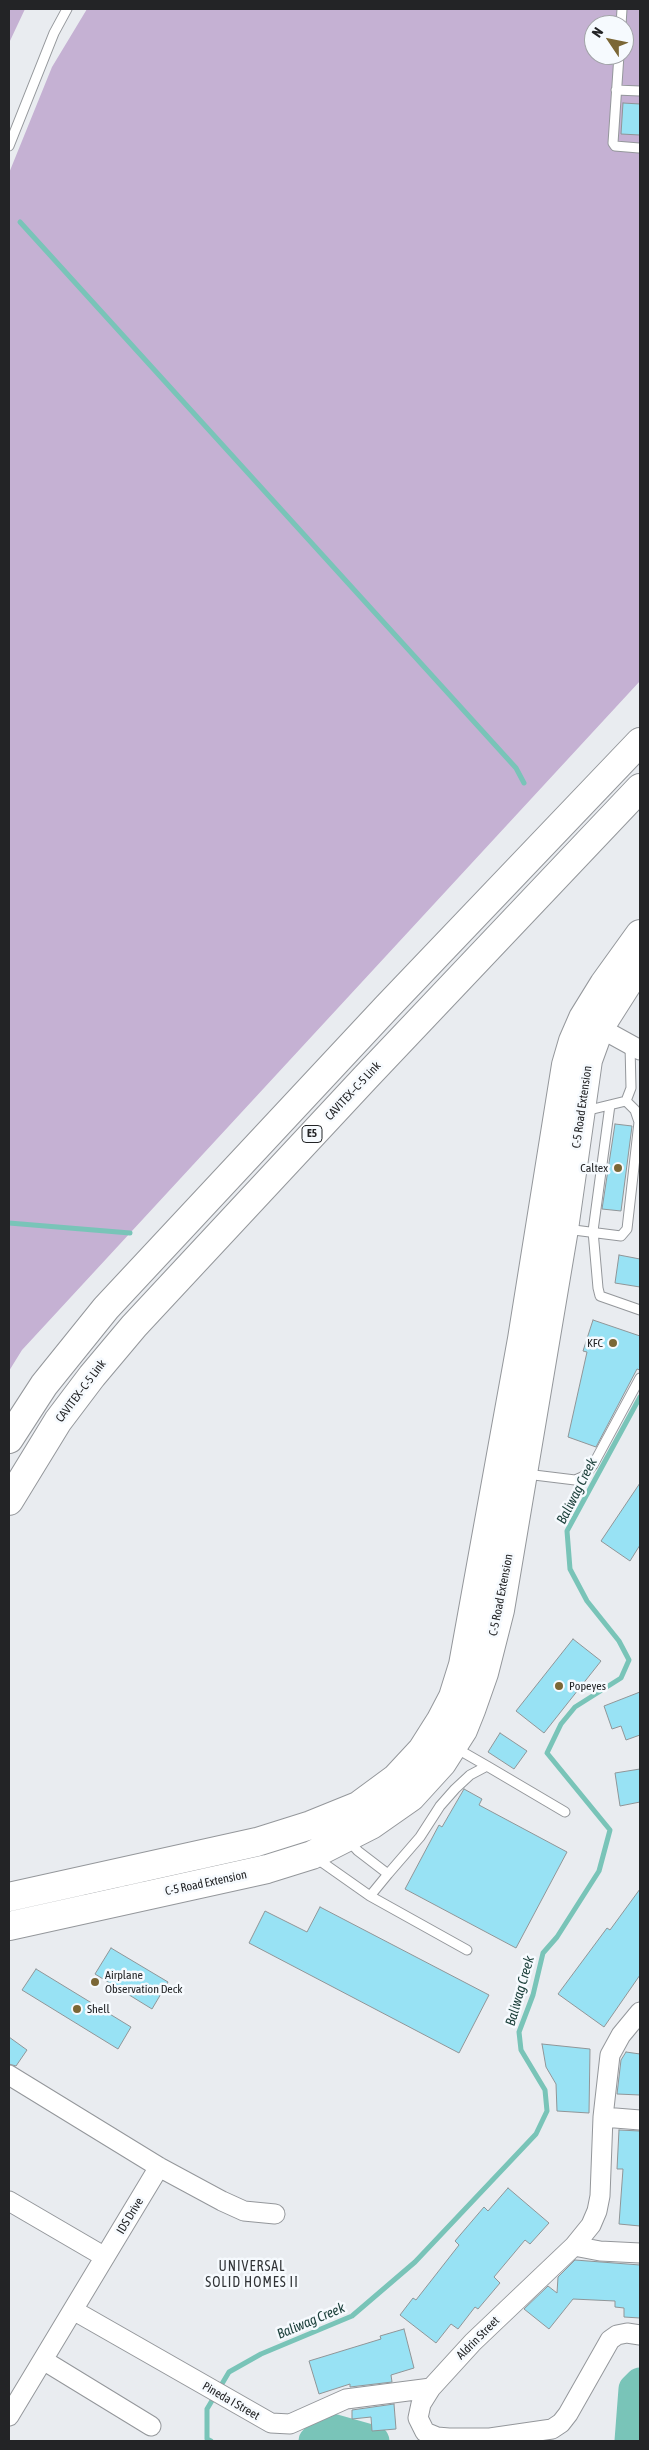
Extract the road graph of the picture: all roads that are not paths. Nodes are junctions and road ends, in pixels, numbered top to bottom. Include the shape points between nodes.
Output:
1 (67, 9) edge
2 (618, 65) edge
3 (616, 90) junction
4 (640, 91) edge
5 (9, 146) edge
6 (639, 148) dead end
7 (640, 742) edge
8 (640, 788) edge
9 (640, 934) edge
10 (640, 964) edge
11 (591, 1023) junction
12 (635, 1047) edge
13 (626, 1101) junction
14 (610, 1104) junction
15 (580, 1112) junction
16 (564, 1229) junction
17 (593, 1232) junction
18 (640, 1310) edge
19 (640, 1378) edge
20 (9, 1439) edge
21 (522, 1473) junction
22 (9, 1501) edge
23 (452, 1746) junction
24 (486, 1766) junction
25 (564, 1812) dead end
26 (346, 1838) junction
27 (312, 1855) junction
28 (388, 1874) junction
29 (370, 1896) junction
30 (9, 1897) edge
31 (9, 1926) edge
32 (467, 1950) dead end
33 (640, 2012) edge
34 (9, 2075) edge
35 (603, 2117) junction
36 (640, 2120) edge
37 (159, 2167) junction
38 (9, 2201) edge
39 (275, 2214) dead end
40 (574, 2246) junction
41 (640, 2253) edge
42 (105, 2257) junction
43 (73, 2310) junction
44 (640, 2335) edge
45 (43, 2360) junction
46 (431, 2388) junction
47 (9, 2416) edge
48 (151, 2426) dead end

1 - 5 lane via 54,33
2 - 3 lane
3 - 4 lane
3 - 6 lane via 613,143
7 - 20 main road, E5 via 106,1308 49,1379
8 - 22 main road, CAVITEX–C-5 Link / E5 via 139,1320 63,1414
9 - 11 main road, C-5 Road Extension
10 - 11 main road, C-5 Road Extension
11 - 12 street
11 - 15 main road, C-5 Road Extension
11 - 30 main road, C-5 Road Extension via 572,1041 566,1065 522,1338 463,1665 442,1720 422,1750 396,1778 358,1806 319,1822 257,1842
12 - 13 lane via 631,1088
13 - 14 lane
13 - 17 lane via 635,1110 639,1122 627,1230 621,1236
14 - 15 lane
14 - 17 lane
15 - 16 main road, C-5 Road Extension
16 - 17 lane
16 - 21 main road, C-5 Road Extension
17 - 18 lane via 600,1296
19 - 21 lane via 584,1476 575,1480
21 - 23 main road, C-5 Road Extension via 500,1610 484,1673 471,1710
23 - 24 lane
23 - 26 main road, C-5 Road Extension via 442,1763 411,1797
24 - 25 lane
24 - 28 lane via 455,1789
26 - 27 main road, C-5 Road Extension
26 - 28 lane
27 - 29 lane
27 - 31 main road, C-5 Road Extension via 267,1870
28 - 29 lane
29 - 32 lane
33 - 35 street, Aldrin Street via 610,2055
34 - 37 street
35 - 36 street
35 - 40 street, Aldrin Street via 597,2212
37 - 39 street via 244,2211
37 - 42 street, IDS Drive
38 - 42 street
40 - 41 street via 600,2252
40 - 46 street, Aldrin Street via 472,2342
42 - 43 street, IDS Drive
43 - 45 street, IDS Drive
43 - 46 street, Pineda I Street via 261,2419 282,2425 346,2399
44 - 46 street, Aldrin Street via 627,2333 610,2340 568,2414 552,2429 490,2438 437,2437 425,2432 418,2418 421,2404
45 - 47 street, IDS Drive
45 - 48 street

